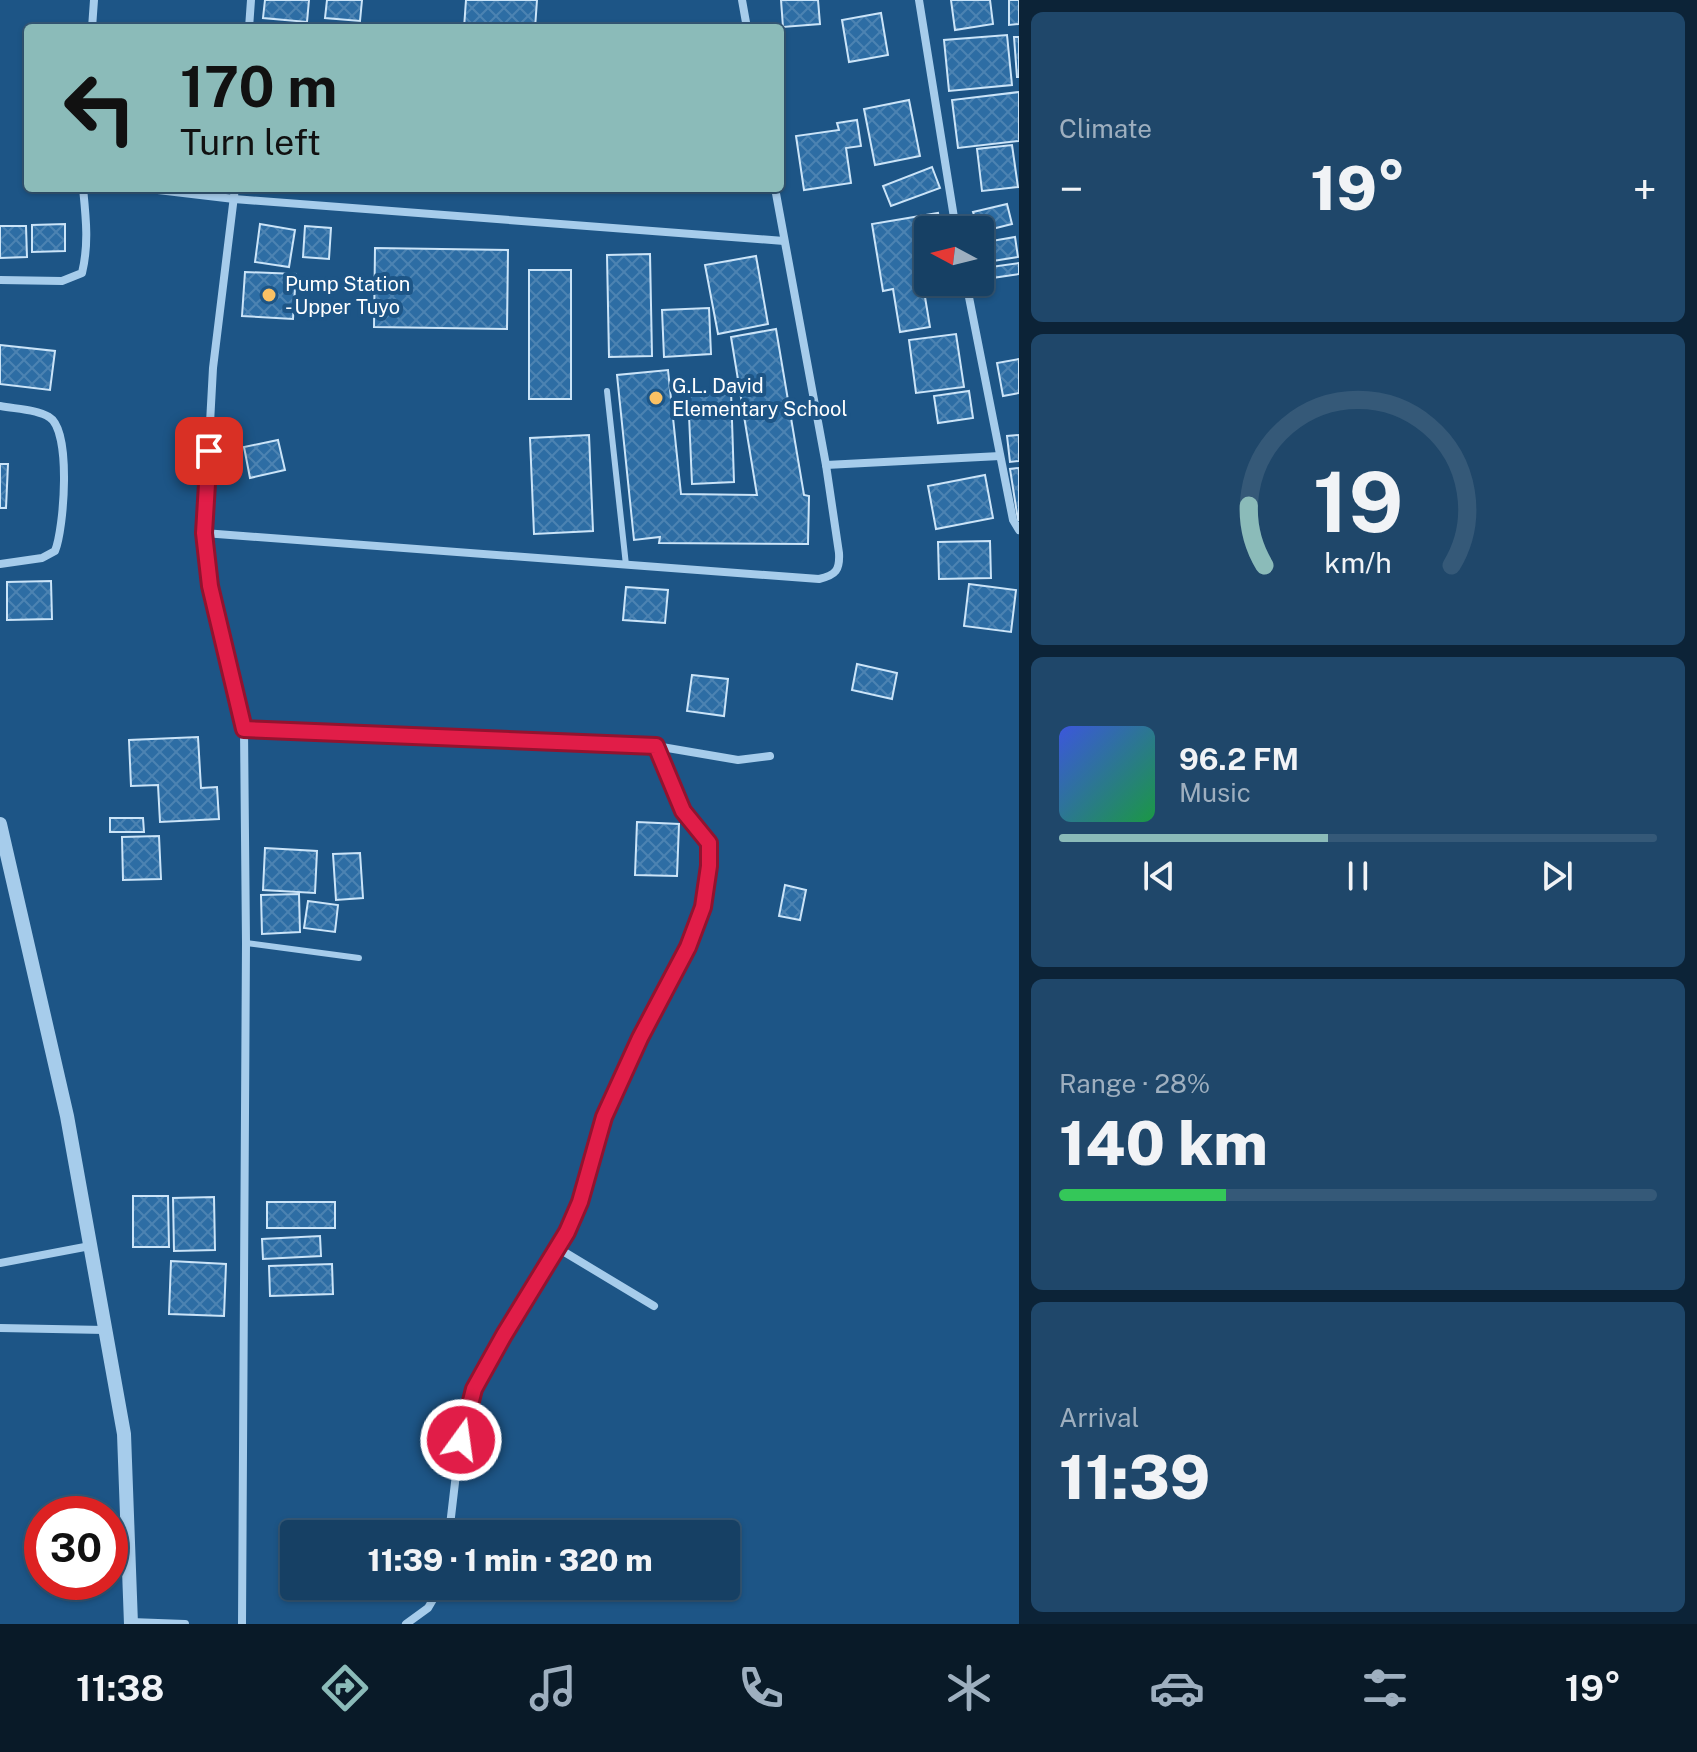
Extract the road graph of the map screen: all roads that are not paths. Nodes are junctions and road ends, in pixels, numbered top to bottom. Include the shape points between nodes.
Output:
1 (94, 0) edge
2 (251, 0) edge
3 (742, 0) edge
4 (919, 0) edge
5 (92, 24) edge
6 (249, 24) edge
7 (746, 24) edge
8 (83, 192) edge
9 (175, 192) edge
10 (235, 192) edge
11 (776, 192) edge
12 (234, 199) junction
13 (954, 216) edge
14 (784, 241) junction
15 (0, 280) edge
16 (969, 296) edge
17 (607, 391) dead end
18 (0, 406) edge
19 (1000, 456) junction
20 (826, 465) junction
21 (1019, 530) edge
22 (204, 533) junction
23 (0, 564) edge
24 (626, 565) junction
25 (244, 729) junction
26 (656, 746) junction
27 (770, 756) dead end
28 (0, 824) edge
29 (246, 943) junction
30 (359, 958) dead end
31 (90, 1246) junction
32 (556, 1247) junction
33 (0, 1263) edge
34 (654, 1306) dead end
35 (0, 1328) edge
36 (105, 1330) junction
37 (451, 1520) edge
38 (433, 1600) edge
39 (131, 1623) edge
40 (185, 1624) edge
41 (242, 1624) edge
42 (406, 1624) edge

1 - 5 street
2 - 6 street
3 - 7 street
4 - 13 street
8 - 15 street via 87,227 82,273 62,281
9 - 12 street
10 - 12 street
11 - 14 street
12 - 14 street
12 - 22 street via 213,368
14 - 20 street
16 - 19 street
17 - 24 lane
18 - 23 street via 52,418 61,433 64,465 55,551
19 - 20 street
19 - 21 street
20 - 24 street via 839,564 830,576
22 - 24 street
22 - 25 street via 210,586
25 - 26 street
25 - 29 street
26 - 27 street via 738,760
26 - 32 street via 683,811 709,843 703,907 604,1117 580,1202
28 - 31 street via 67,1116
29 - 30 lane
29 - 41 street
31 - 33 street
31 - 36 street
32 - 34 street
32 - 37 street via 474,1389
35 - 36 street
36 - 39 street via 124,1434
38 - 42 street
39 - 40 street

